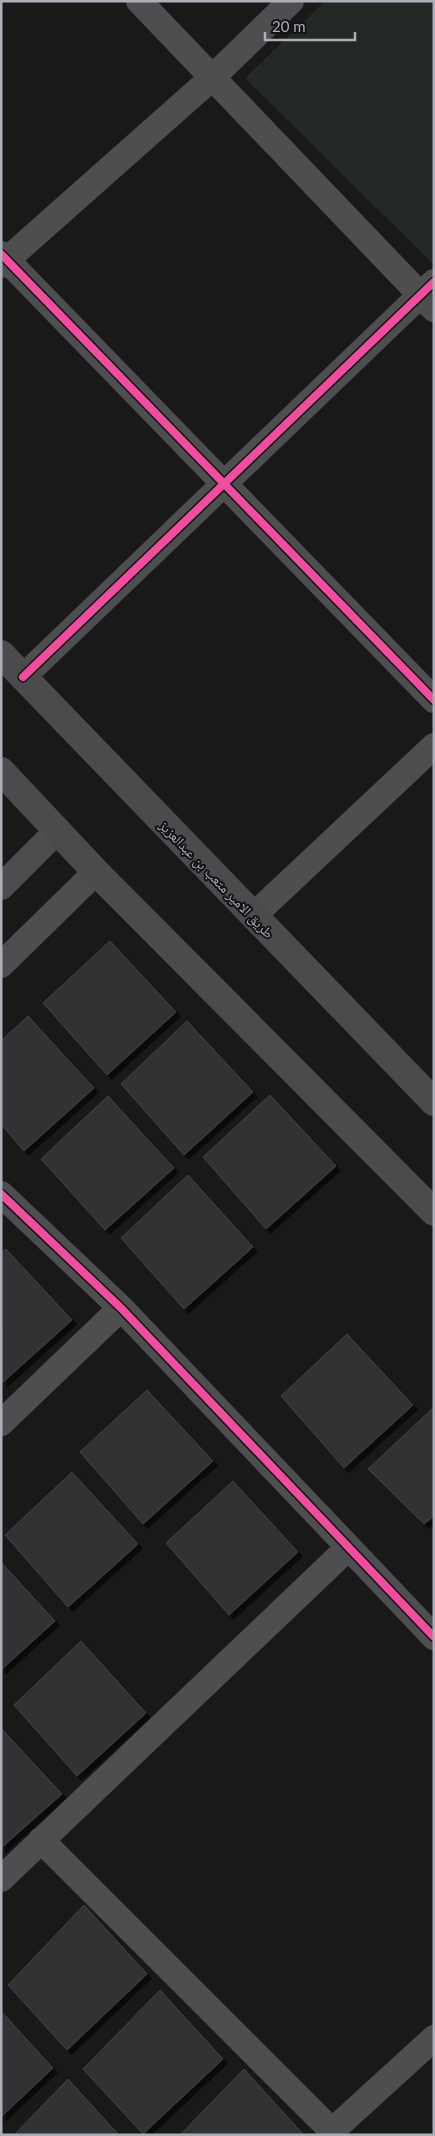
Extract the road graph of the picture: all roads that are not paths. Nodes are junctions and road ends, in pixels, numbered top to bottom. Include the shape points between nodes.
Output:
1 (139, 1) edge
2 (291, 1) edge
3 (213, 77) junction
4 (3, 259) edge
5 (429, 295) edge
6 (226, 483) junction
7 (1, 654) edge
8 (23, 677) junction
9 (434, 700) edge
10 (434, 746) edge
11 (1, 771) edge
12 (57, 831) junction
13 (96, 872) junction
14 (1, 887) edge
15 (253, 916) junction
16 (1, 965) edge
17 (434, 1102) edge
18 (1, 1194) edge
19 (434, 1212) edge
20 (121, 1308) junction
21 (1, 1423) edge
22 (348, 1548) junction
23 (434, 1637) edge
24 (41, 1840) junction
25 (1, 1879) edge
26 (434, 2038) edge
27 (334, 2133) edge

1 - 3 street
2 - 3 street
3 - 4 street
3 - 5 street
4 - 6 street
5 - 6 street
6 - 8 street
6 - 9 street
7 - 8 main road, طريق الامير متعب بن عبدالعزيز
8 - 15 main road, طريق الامير متعب بن عبدالعزيز
10 - 15 street
11 - 12 main road
12 - 13 main road
12 - 14 street
13 - 16 street
13 - 19 main road
15 - 17 main road, طريق الامير متعب بن عبدالعزيز
18 - 20 street
20 - 21 street
20 - 22 street
22 - 23 street
22 - 24 street
24 - 25 street
24 - 27 street
26 - 27 street

